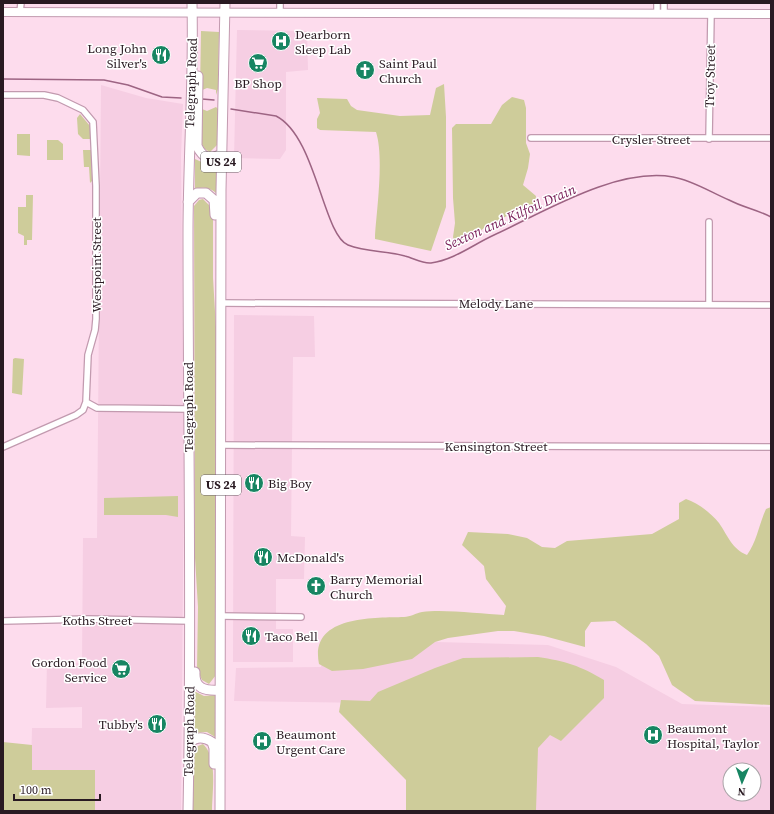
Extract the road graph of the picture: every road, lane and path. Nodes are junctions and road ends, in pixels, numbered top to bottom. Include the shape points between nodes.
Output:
1 (20, 3) edge
2 (192, 3) edge
3 (225, 3) edge
4 (280, 3) edge
5 (657, 3) edge
6 (664, 3) edge
7 (3, 12) edge
8 (20, 12) junction
9 (192, 13) junction
10 (225, 13) junction
11 (280, 13) junction
12 (660, 14) junction
13 (711, 14) junction
14 (771, 14) edge
15 (193, 32) junction
16 (3, 95) edge
17 (531, 138) dead end
18 (771, 138) edge
19 (710, 139) junction
20 (222, 153) junction
21 (188, 202) junction
22 (709, 222) dead end
23 (221, 302) junction
24 (709, 304) junction
25 (771, 305) edge
26 (221, 318) junction
27 (86, 402) junction
28 (188, 409) junction
29 (221, 445) junction
30 (3, 447) edge
31 (771, 447) edge
32 (189, 569) junction
33 (221, 616) junction
34 (301, 617) dead end
35 (3, 620) edge
36 (190, 621) junction
37 (220, 690) junction
38 (190, 743) junction
39 (188, 811) edge
40 (214, 811) edge
41 (220, 811) edge

1 - 8 street
2 - 9 main road, Telegraph Road / US 24
3 - 10 main road, US 24
4 - 11 street
5 - 12 street
6 - 12 street
7 - 8 main road
8 - 9 main road
9 - 10 main road
9 - 15 main road, Telegraph Road / US 24
10 - 11 main road
10 - 20 main road, US 24
11 - 12 main road
12 - 13 main road
13 - 14 main road
13 - 19 street, Troy Street
15 - 20 main road via 198,40 197,146 205,158 217,157
15 - 21 main road, Telegraph Road / US 24
16 - 27 street, Westpoint Street via 44,95 58,98 83,110 91,118 94,126 96,318 88,355
17 - 19 street, Crysler Street
18 - 19 street, Crysler Street
20 - 23 main road, US 24
21 - 26 main road via 201,192 206,192 214,200 215,278
21 - 28 main road, Telegraph Road / US 24
22 - 24 street
23 - 24 street, Melody Lane
23 - 26 main road, US 24
24 - 25 street, Melody Lane
26 - 29 main road, US 24
27 - 28 street via 97,408
27 - 30 street via 76,415
28 - 32 main road, Telegraph Road / US 24
29 - 31 street, Kensington Street
29 - 33 main road, US 24
32 - 36 main road, Telegraph Road / US 24
32 - 37 main road via 194,584 195,678 202,689
33 - 34 street
33 - 37 main road, US 24
35 - 36 street, Koths Street
36 - 38 main road, Telegraph Road / US 24
37 - 41 main road, US 24
38 - 39 main road, Telegraph Road / US 24
38 - 40 main road via 196,738 212,742

